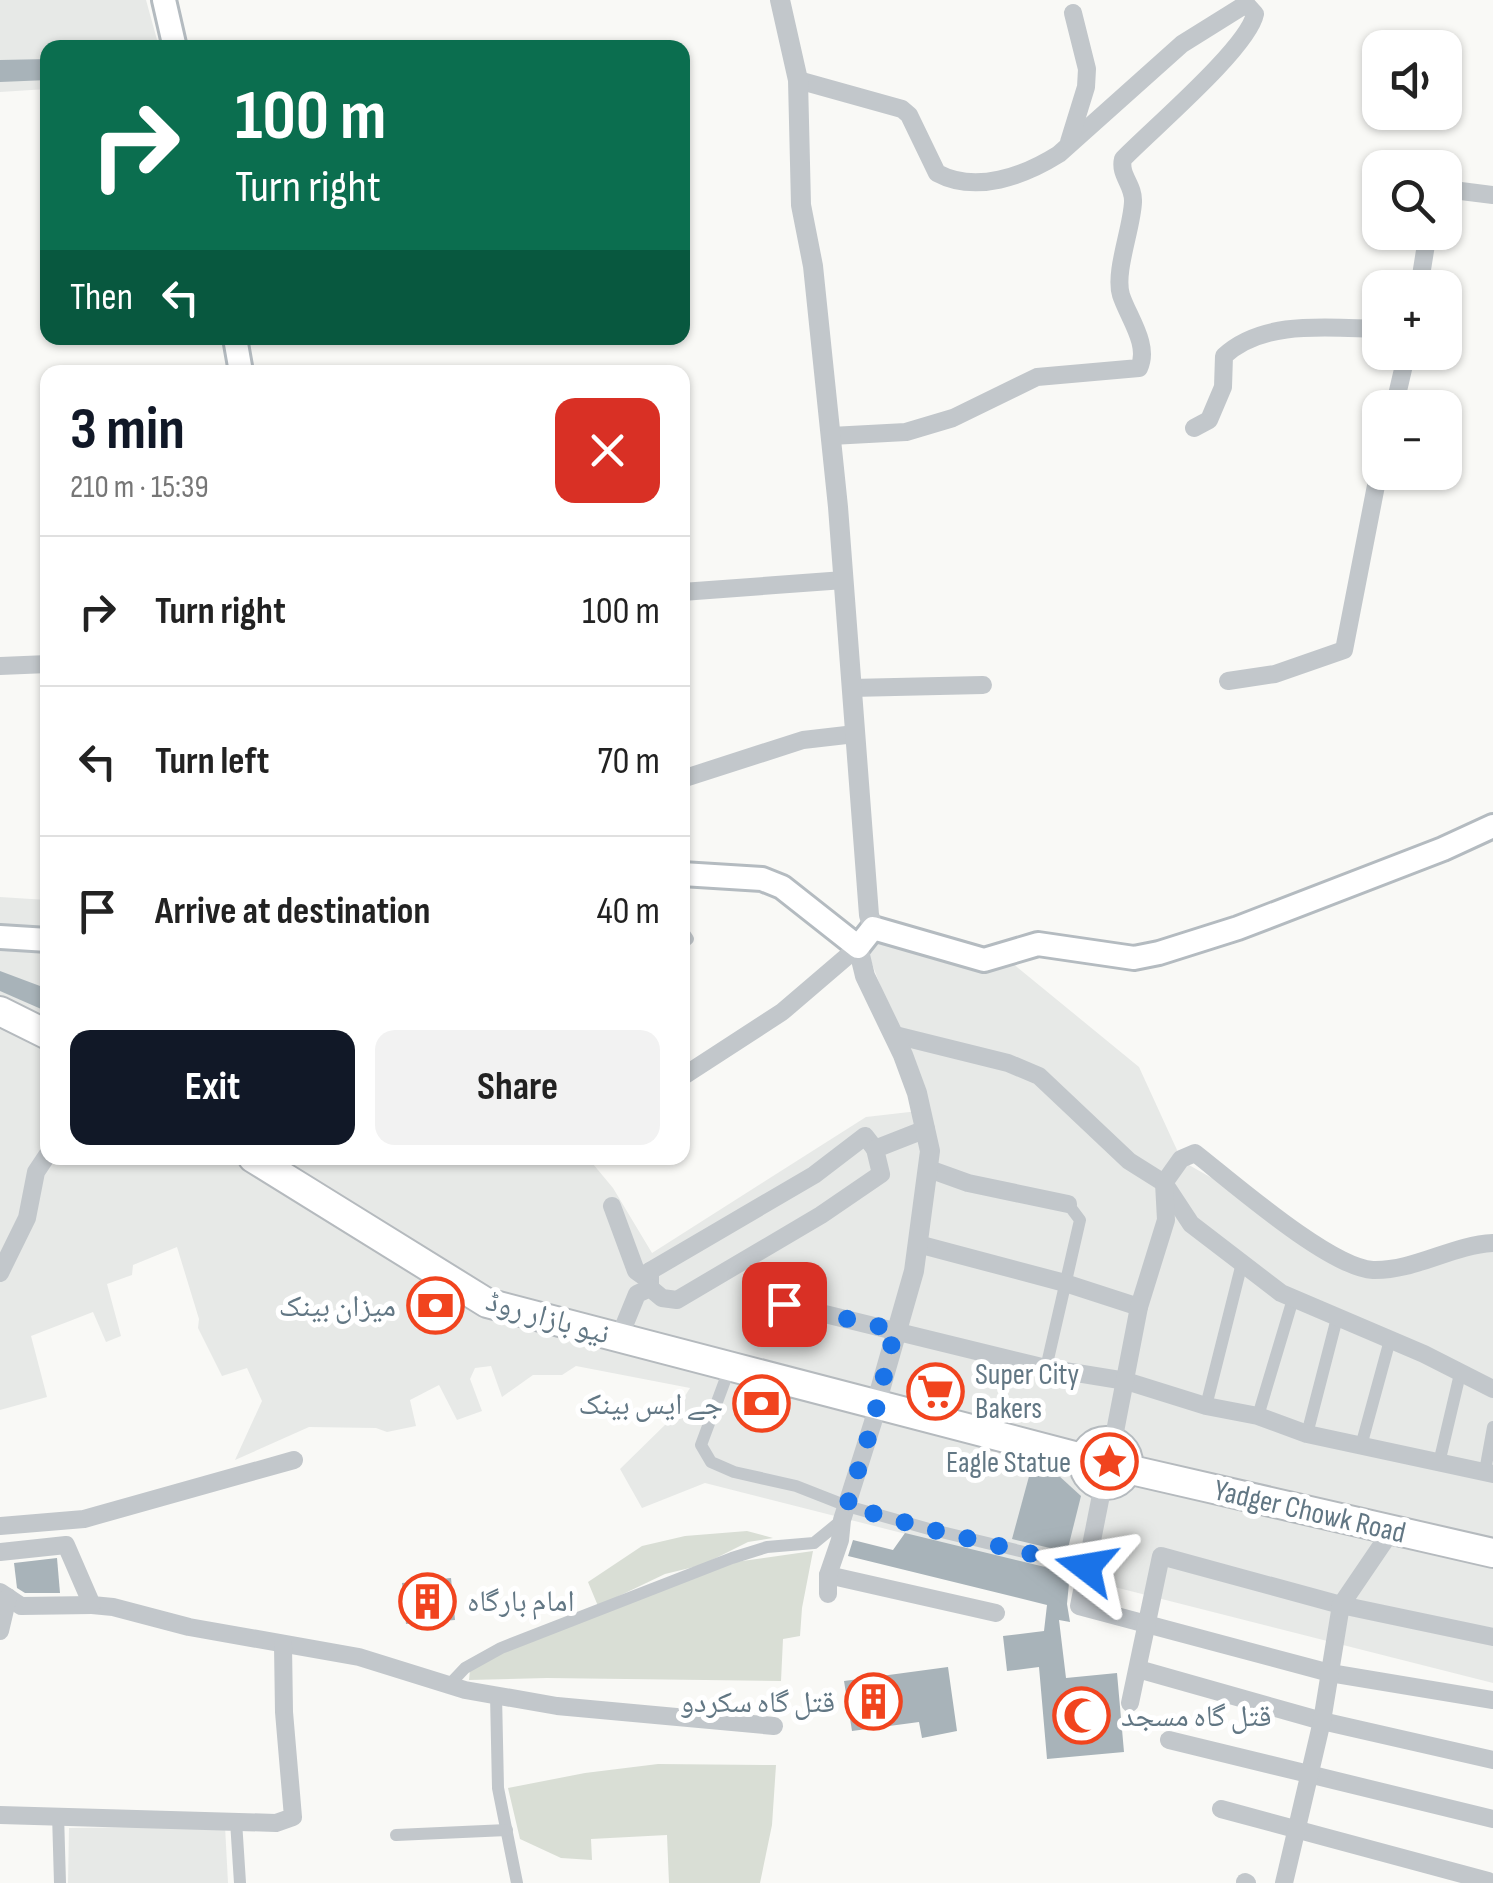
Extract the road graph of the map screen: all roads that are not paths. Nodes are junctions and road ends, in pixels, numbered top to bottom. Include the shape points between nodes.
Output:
1 (164, 0) edge
2 (780, 0) edge
3 (1246, 2) edge
4 (1073, 13) dead end
5 (173, 40) edge
6 (798, 80) junction
7 (1069, 143) junction
8 (1462, 191) edge
9 (1493, 196) edge
10 (1362, 328) edge
11 (1194, 428) dead end
12 (831, 436) junction
13 (1375, 490) edge
14 (844, 580) junction
15 (690, 591) edge
16 (40, 664) edge
17 (0, 666) edge
18 (1228, 682) dead end
19 (983, 686) dead end
20 (851, 688) junction
21 (854, 734) junction
22 (690, 775) edge
23 (1493, 826) edge
24 (690, 874) edge
25 (873, 928) junction
26 (0, 937) edge
27 (40, 940) edge
28 (858, 947) junction
29 (0, 1011) edge
30 (40, 1031) edge
31 (895, 1035) junction
32 (690, 1072) edge
33 (926, 1129) junction
34 (875, 1149) junction
35 (41, 1165) edge
36 (273, 1165) edge
37 (929, 1169) junction
38 (1164, 1183) junction
39 (1068, 1204) joint
40 (612, 1206) dead end
41 (1493, 1243) edge
42 (918, 1244) junction
43 (1242, 1263) junction
44 (0, 1273) edge
45 (650, 1280) junction
46 (1065, 1283) junction
47 (1293, 1298) junction
48 (757, 1300) dead end
49 (1139, 1306) junction
50 (1336, 1318) junction
51 (895, 1330) junction
52 (619, 1338) junction
53 (1390, 1340) junction
54 (730, 1367) junction
55 (1046, 1368) junction
56 (1460, 1374) junction
57 (1126, 1381) junction
58 (1493, 1388) edge
59 (876, 1404) junction
60 (1206, 1406) junction
61 (1258, 1416) junction
62 (1493, 1426) edge
63 (1307, 1434) junction
64 (1113, 1442) junction
65 (1362, 1446) junction
66 (1082, 1458) junction
67 (294, 1460) dead end
68 (1440, 1463) junction
69 (1127, 1470) junction
70 (1489, 1472) edge
71 (1103, 1485) junction
72 (844, 1513) junction
73 (0, 1526) edge
74 (1392, 1530) junction
75 (0, 1552) edge
76 (1493, 1553) edge
77 (1086, 1567) junction
78 (828, 1574) junction
79 (828, 1594) dead end
80 (4, 1595) edge
81 (92, 1605) junction
82 (1341, 1605) junction
83 (996, 1613) dead end
84 (1148, 1626) junction
85 (0, 1631) edge
86 (1493, 1637) edge
87 (283, 1645) junction
88 (1138, 1670) junction
89 (1330, 1673) junction
90 (448, 1686) junction
91 (496, 1695) junction
92 (1493, 1700) edge
93 (1130, 1703) dead end
94 (1322, 1721) junction
95 (774, 1726) dead end
96 (1169, 1740) dead end
97 (1493, 1760) edge
98 (1310, 1776) junction
99 (1221, 1808) dead end
100 (58, 1814) junction
101 (0, 1815) edge
102 (1493, 1819) edge
103 (236, 1821) junction
104 (507, 1830) junction
105 (1297, 1832) junction
106 (396, 1834) dead end
107 (1493, 1860) edge
108 (1488, 1882) edge
109 (60, 1883) edge
110 (240, 1883) edge
111 (517, 1883) edge
112 (1284, 1883) edge

1 - 5 main road
2 - 6 street
3 - 7 street via 1182,44
3 - 12 street via 1255,14 1252,27 1123,159 1134,200 1120,292 1134,320 1144,359 1140,368 1037,376 953,418 906,432
4 - 7 street via 1087,69
6 - 7 street via 902,108 930,163 946,178 1011,177
6 - 12 street via 801,204
8 - 9 street
10 - 11 street via 1302,328 1244,342 1224,356 1223,388 1210,420
12 - 14 street
13 - 18 street via 1344,650
14 - 15 street
14 - 20 street
16 - 17 street
19 - 20 street
20 - 21 street
21 - 22 street via 803,740
21 - 25 street
23 - 25 main road via 1238,928 1134,958 1038,944 984,960
24 - 28 main road via 762,879 782,887
25 - 28 main road
26 - 27 main road
28 - 31 street
28 - 32 street via 782,1012
29 - 30 highway
31 - 33 street
31 - 38 street via 1039,1076 1129,1161
33 - 34 street
33 - 37 street
34 - 45 street via 865,1136
34 - 45 street via 881,1174 677,1300 662,1298
35 - 44 street via 28,1218
36 - 52 highway, نیو بازار روڈ via 487,1303
37 - 39 street
37 - 42 street
38 - 41 street via 1181,1158 1195,1153 1290,1228 1371,1270
38 - 43 street via 1191,1224
38 - 49 street via 1166,1220
39 - 46 street via 1080,1220
40 - 45 street via 636,1272
42 - 46 street
42 - 51 street
43 - 47 street
43 - 60 street
45 - 52 street
46 - 49 street
46 - 55 street
47 - 50 street
47 - 61 street
48 - 51 street
49 - 57 street
50 - 53 street
50 - 63 street
51 - 55 street
51 - 59 street
52 - 54 highway, نیو بازار روڈ
53 - 56 street
53 - 65 street
54 - 59 highway, نیو بازار روڈ
54 - 72 street via 701,1444 711,1462 796,1486
55 - 57 street
56 - 58 street
56 - 68 street
57 - 60 street
57 - 64 street
59 - 66 highway
59 - 72 street
60 - 61 street
61 - 63 street
62 - 70 street
63 - 65 street
64 - 66 highway via 1098,1442
64 - 69 highway via 1125,1452
65 - 68 street
66 - 71 highway via 1086,1474
67 - 73 street via 84,1519
68 - 70 street
69 - 71 highway via 1115,1484
69 - 74 highway, Yadger Chowk Road
71 - 77 street
72 - 77 street
72 - 78 street
72 - 90 street via 814,1543 732,1558 501,1648
74 - 76 highway, Yadger Chowk Road
74 - 82 street
75 - 81 street via 66,1545
77 - 84 street via 1079,1606
78 - 79 street
78 - 83 street
80 - 81 street via 21,1606
80 - 85 street
81 - 87 street
82 - 84 street via 1160,1556
82 - 86 street
82 - 89 street
84 - 88 street
84 - 89 street
87 - 90 street via 358,1657
87 - 103 street via 293,1817 276,1824
88 - 93 street
88 - 94 street
89 - 92 street
89 - 94 street
90 - 91 street
91 - 95 street
91 - 104 street via 498,1788
94 - 97 street
94 - 98 street
96 - 98 street
98 - 102 street
98 - 105 street
99 - 105 street
100 - 101 street
100 - 103 street
100 - 109 street
103 - 110 street
104 - 106 street
104 - 111 street
105 - 108 street
105 - 112 street
107 - 108 street

